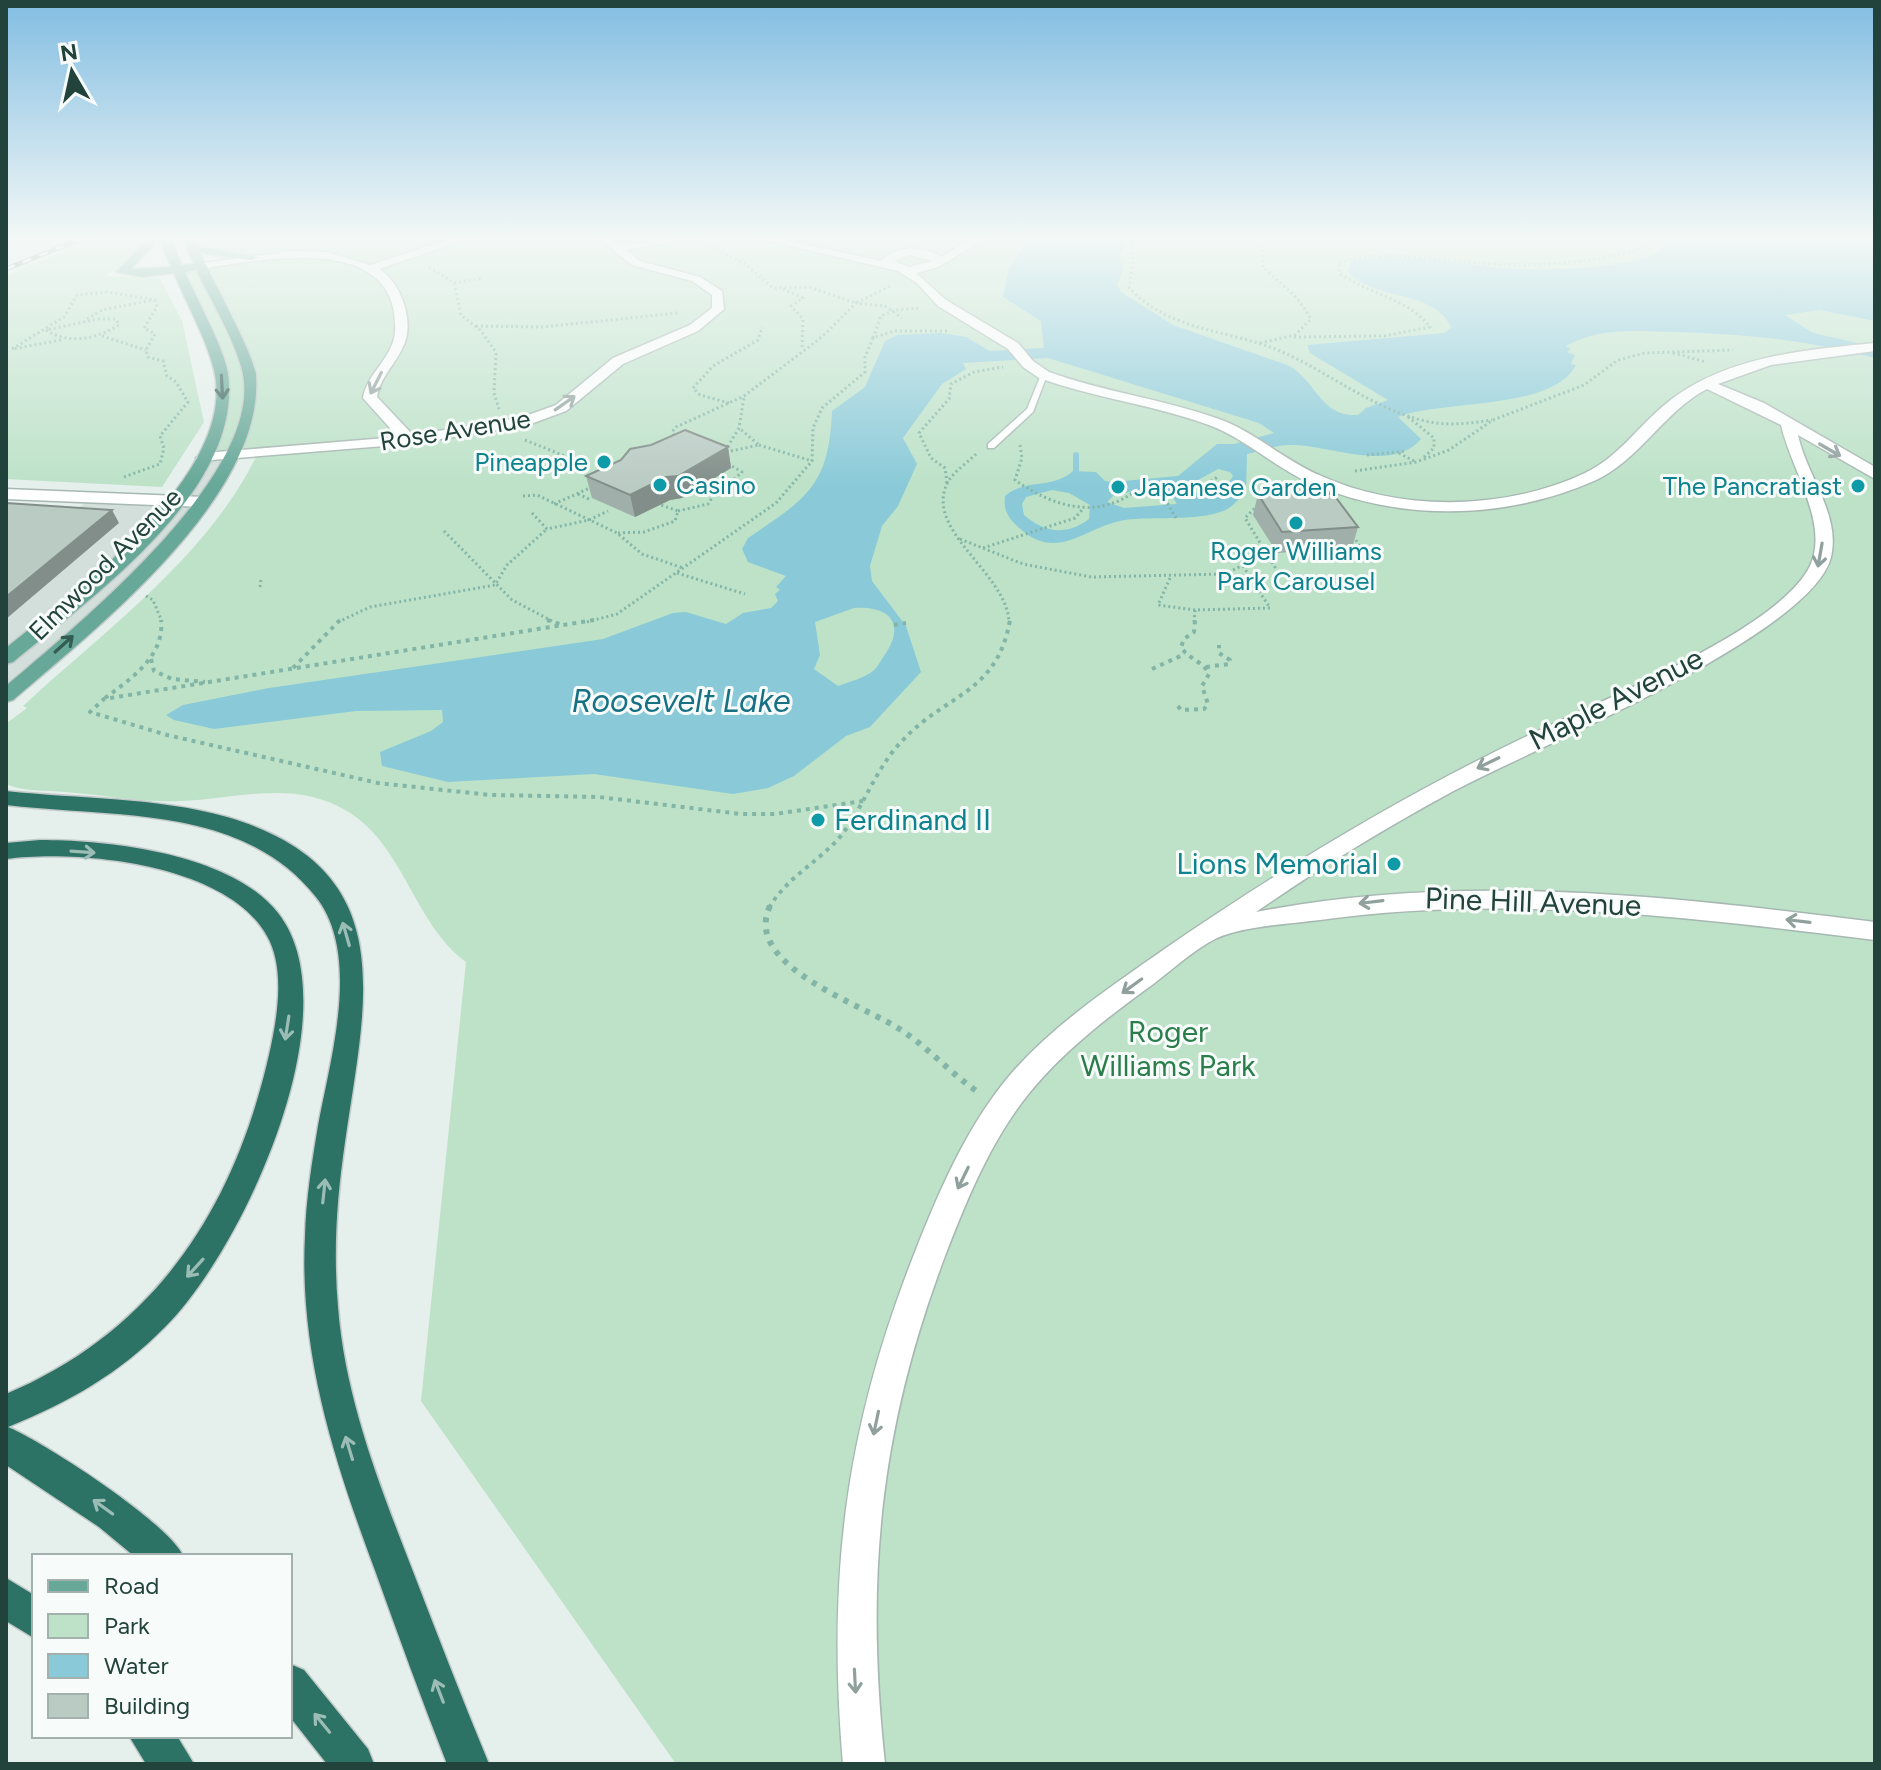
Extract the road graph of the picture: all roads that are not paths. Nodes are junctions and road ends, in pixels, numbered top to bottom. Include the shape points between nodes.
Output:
1 (200, 320) edge
2 (226, 320) edge
3 (401, 320) edge
4 (706, 320) edge
5 (968, 320) edge
6 (1875, 347) edge
7 (1044, 375) junction
8 (1706, 384) junction
9 (1788, 423) junction
10 (409, 440) junction
11 (991, 446) road end
12 (234, 456) junction
13 (204, 458) junction
14 (1875, 474) edge
15 (6, 494) edge
16 (175, 502) junction
17 (204, 502) junction
18 (6, 658) edge
19 (6, 696) edge
20 (6, 798) edge
21 (13, 848) edge
22 (1875, 931) edge
23 (1195, 940) junction
24 (6, 1411) edge
25 (6, 1444) edge
26 (162, 1554) edge
27 (6, 1597) edge
28 (32, 1617) edge
29 (292, 1687) edge
30 (152, 1738) edge
31 (173, 1764) edge
32 (353, 1764) edge
33 (468, 1764) edge
34 (864, 1764) edge

1 -> 13 main road, Elmwood Avenue via 223,382 219,421
2 - 12 main road, Elmwood Avenue via 251,382 247,421
3 -> 10 street via 397,350 373,383 370,398
10 -> 4 street, Rose Avenue via 509,426 561,408 607,368
5 - 7 street
6 - 8 street via 1757,363
7 - 8 street via 1216,423 1320,483 1370,497 1450,505 1520,499 1604,469 1674,404
7 - 11 lane via 1030,410
8 - 9 street
9 -> 14 street
9 -> 23 street, Maple Avenue via 1823,538 1821,562 1797,595 1688,664 1387,816
10 - 12 street, Rose Avenue
12 - 13 street, Rose Avenue
12 - 17 main road, Elmwood Avenue
13 - 16 main road, Elmwood Avenue
15 - 16 street
16 - 17 street
16 - 18 main road, Elmwood Avenue via 121,558
19 -> 17 main road, Elmwood Avenue via 134,580
33 -> 20 highway via 356,1471 325,1348 320,1233 353,977 337,910 294,860 231,827 157,811
21 -> 24 highway via 151,860 234,889 266,916 285,946 290,1013 270,1111 244,1184 204,1258 112,1354 50,1392
22 -> 23 street, Pine Hill Avenue via 1586,899 1462,896 1264,918
23 -> 34 street, Maple Avenue via 1077,1028 1004,1105 967,1169 912,1296 882,1396 859,1503 852,1627
26 -> 25 highway via 112,1514
27 - 28 highway
32 -> 29 highway
30 - 31 highway

